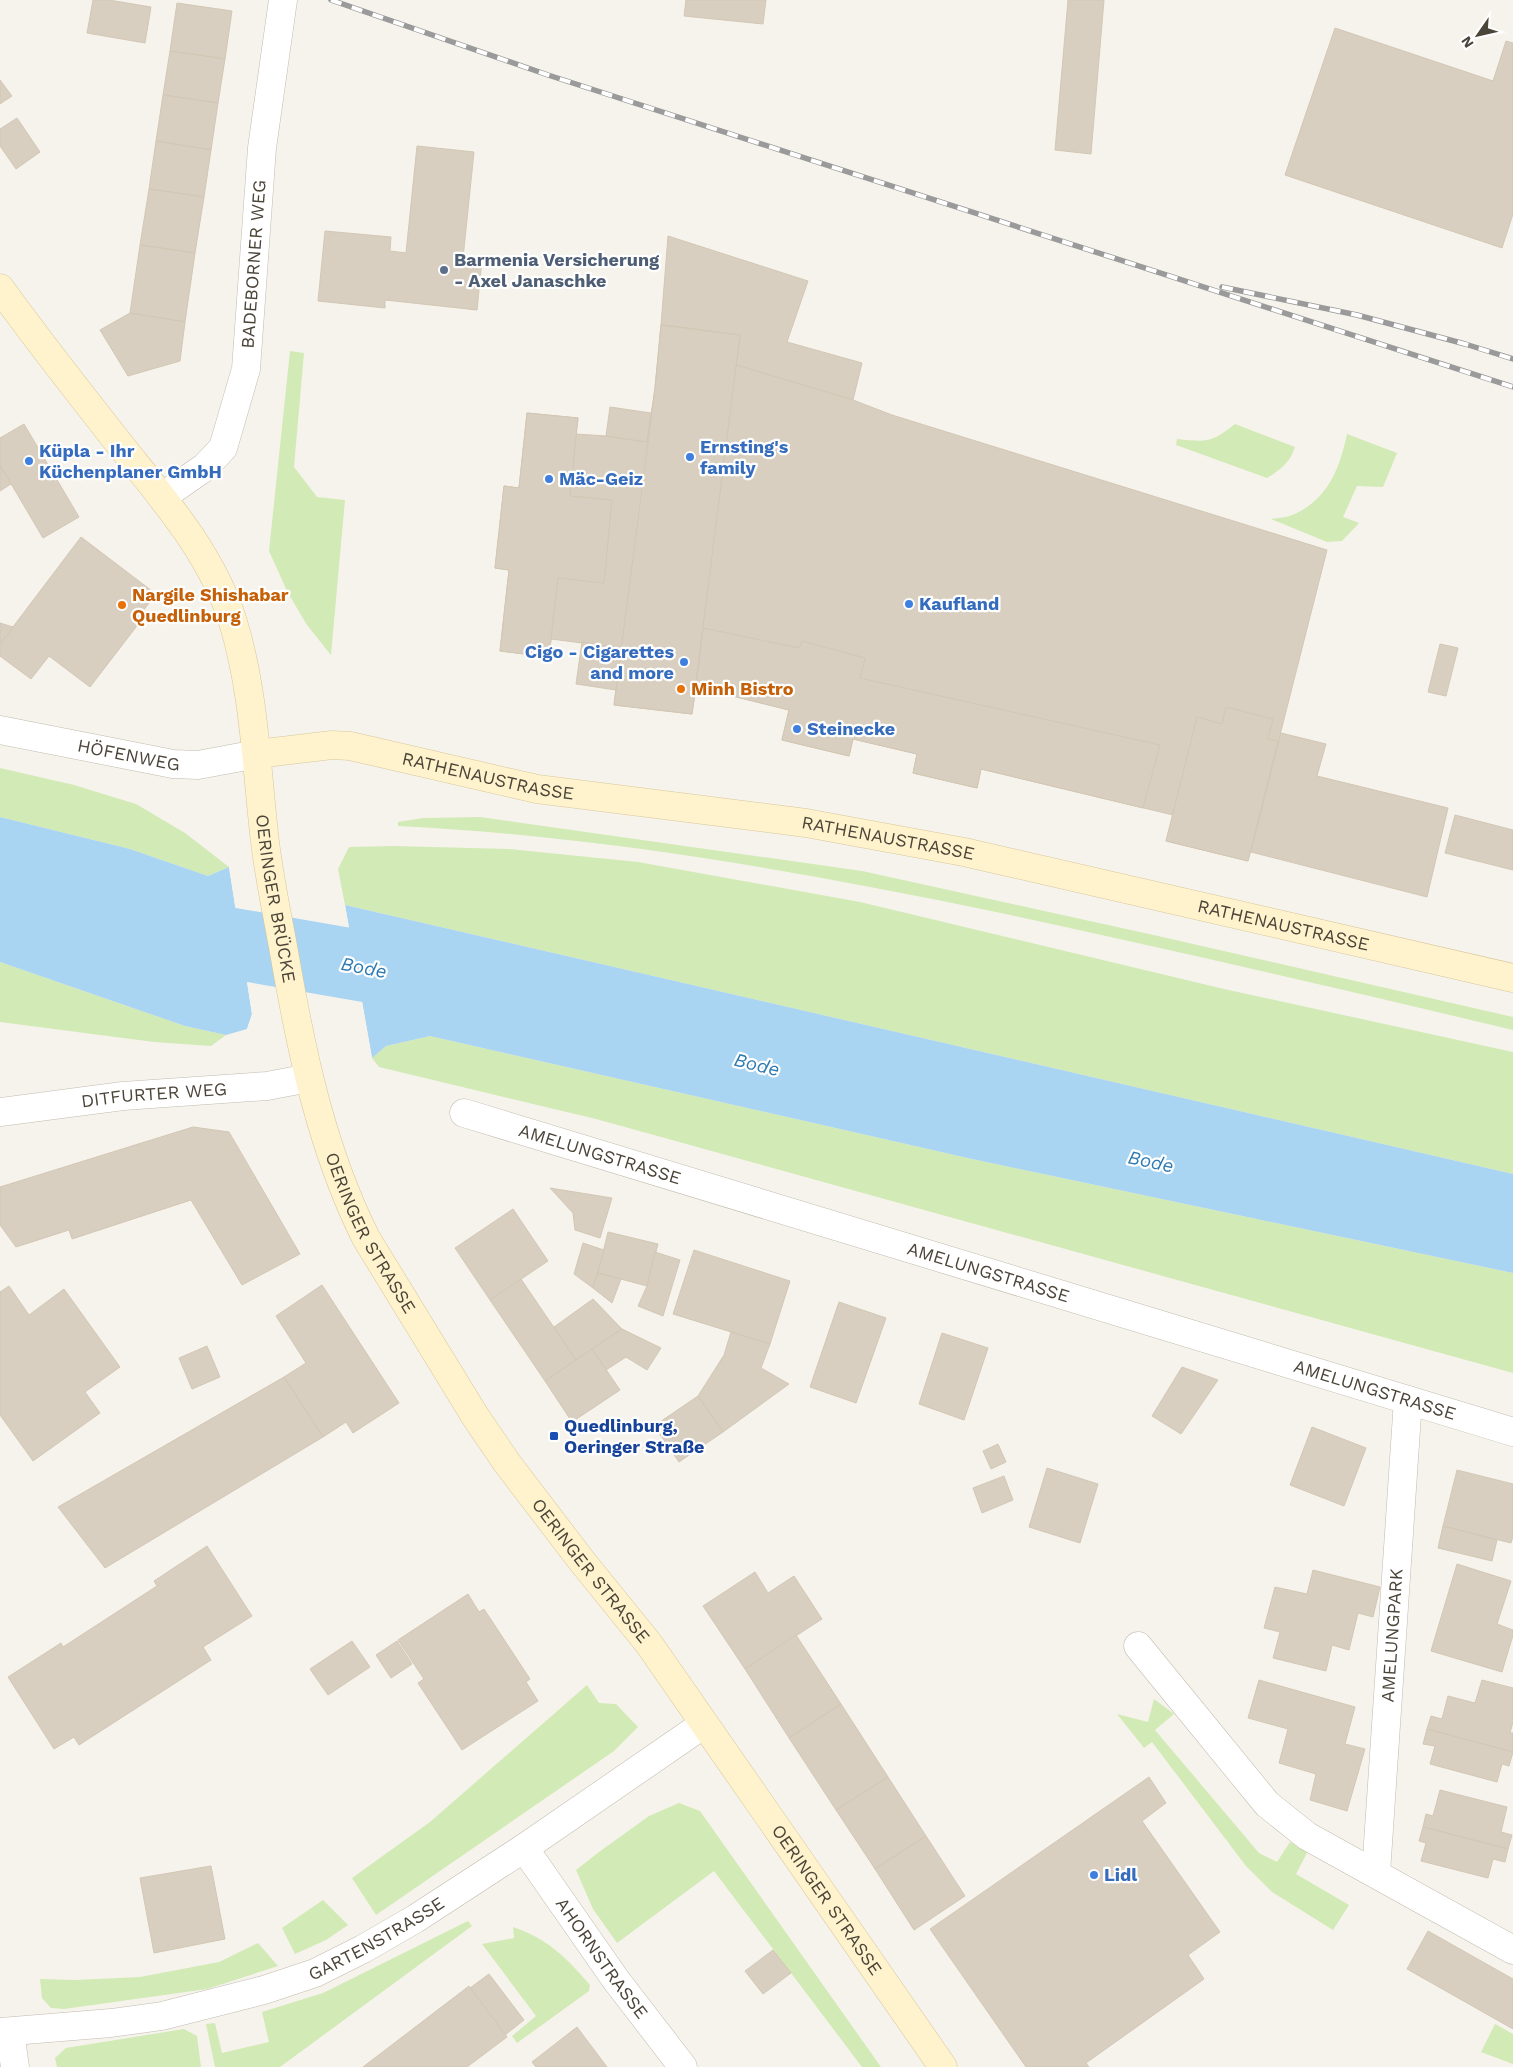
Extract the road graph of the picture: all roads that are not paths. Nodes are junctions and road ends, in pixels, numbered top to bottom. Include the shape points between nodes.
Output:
1 (283, 0) edge
2 (0, 288) edge
3 (162, 497) junction
4 (0, 730) edge
5 (257, 754) junction
6 (1513, 978) edge
7 (300, 1041) joint
8 (309, 1078) junction
9 (0, 1112) edge
10 (464, 1113) dead end
11 (1408, 1400) junction
12 (1513, 1432) edge
13 (1138, 1646) dead end
14 (704, 1724) junction
15 (524, 1848) junction
16 (1376, 1873) junction
17 (1513, 1950) edge
18 (5, 2032) edge
19 (15, 2067) edge
20 (683, 2067) edge
21 (943, 2067) edge

1 - 3 street, BADEBORNER WEG via 262,148 246,369 223,448 205,467
2 - 3 main road, OERINGER BRÜCKE
3 - 5 main road, OERINGER BRÜCKE via 193,538 218,585 232,621 251,700
4 - 5 street, HÖFENWEG via 173,764 198,765
5 - 6 main road, RATHENAUSTRASSE via 350,746 537,789 885,836
5 - 7 main road, OERINGER BRÜCKE via 269,869
7 - 8 main road, OERINGER STRASSE
8 - 9 street, DITFURTER WEG via 267,1086 123,1096
8 - 14 main road, OERINGER STRASSE via 344,1188 366,1238 384,1268 507,1463 649,1644
10 - 11 street, AMELUNGSTRASSE
11 - 12 street, AMELUNGSTRASSE
11 - 16 street, AMELUNGPARK
13 - 16 street via 1276,1812 1307,1836
14 - 15 street, GARTENSTRASSE
14 - 21 main road, OERINGER STRASSE
15 - 18 street, GARTENSTRASSE via 415,1919 315,1973 264,1990 162,2016
15 - 20 street, AHORNSTRASSE via 616,1980
16 - 17 street
18 - 19 street

